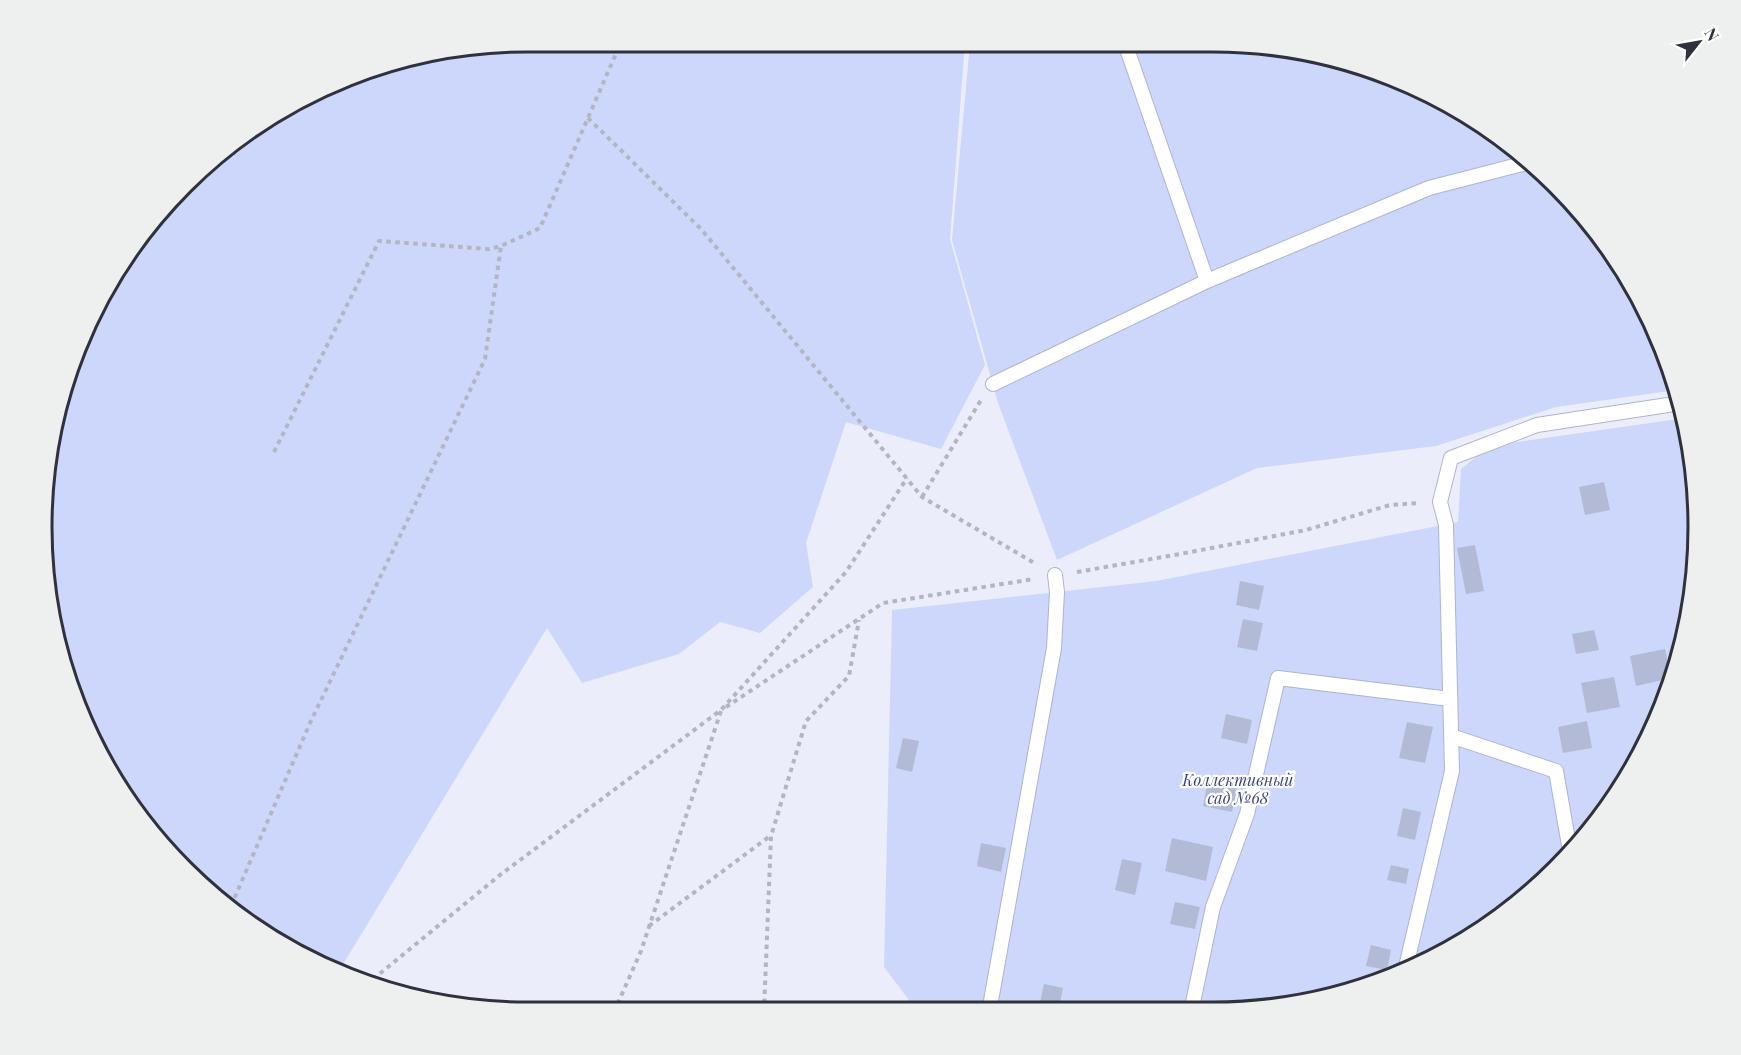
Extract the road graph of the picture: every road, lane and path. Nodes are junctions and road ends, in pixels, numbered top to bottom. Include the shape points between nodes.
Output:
1 (617, 52) edge
2 (1128, 52) edge
3 (588, 118) junction
4 (1520, 165) edge
5 (501, 246) junction
6 (1207, 281) junction
7 (993, 384) joint
8 (1672, 404) edge
9 (274, 452) dead end
10 (907, 478) junction
11 (922, 497) junction
12 (1440, 502) junction
13 (1055, 575) junction
14 (859, 619) junction
15 (1450, 699) junction
16 (721, 710) junction
17 (1451, 736) junction
18 (771, 836) junction
19 (1569, 843) edge
20 (233, 900) edge
21 (649, 926) junction
22 (1407, 961) edge
23 (376, 977) edge
24 (618, 1002) edge
25 (764, 1002) edge
26 (991, 1002) edge
27 (1193, 1002) edge

1 - 3 path
2 - 6 lane
3 - 5 path via 540,228
3 - 10 path via 702,231
4 - 6 lane via 1429,188
5 - 9 path via 489,249 379,242
5 - 20 path via 485,359 310,723
6 - 7 lane
7 - 11 path
8 - 12 lane via 1537,425 1450,458
10 - 11 path
10 - 16 path via 846,572
11 - 13 path
12 - 13 path via 1390,505 1306,530
12 - 15 lane via 1446,525
13 - 14 path via 883,603
13 - 26 lane via 1058,592 1054,648
14 - 16 path
14 - 18 path via 849,675 806,721
15 - 17 lane
15 - 27 lane via 1278,678 1247,814 1213,907
16 - 21 path
16 - 23 path via 500,875
17 - 19 lane via 1556,771
17 - 22 lane via 1452,771
18 - 21 path
18 - 25 path
21 - 24 path

